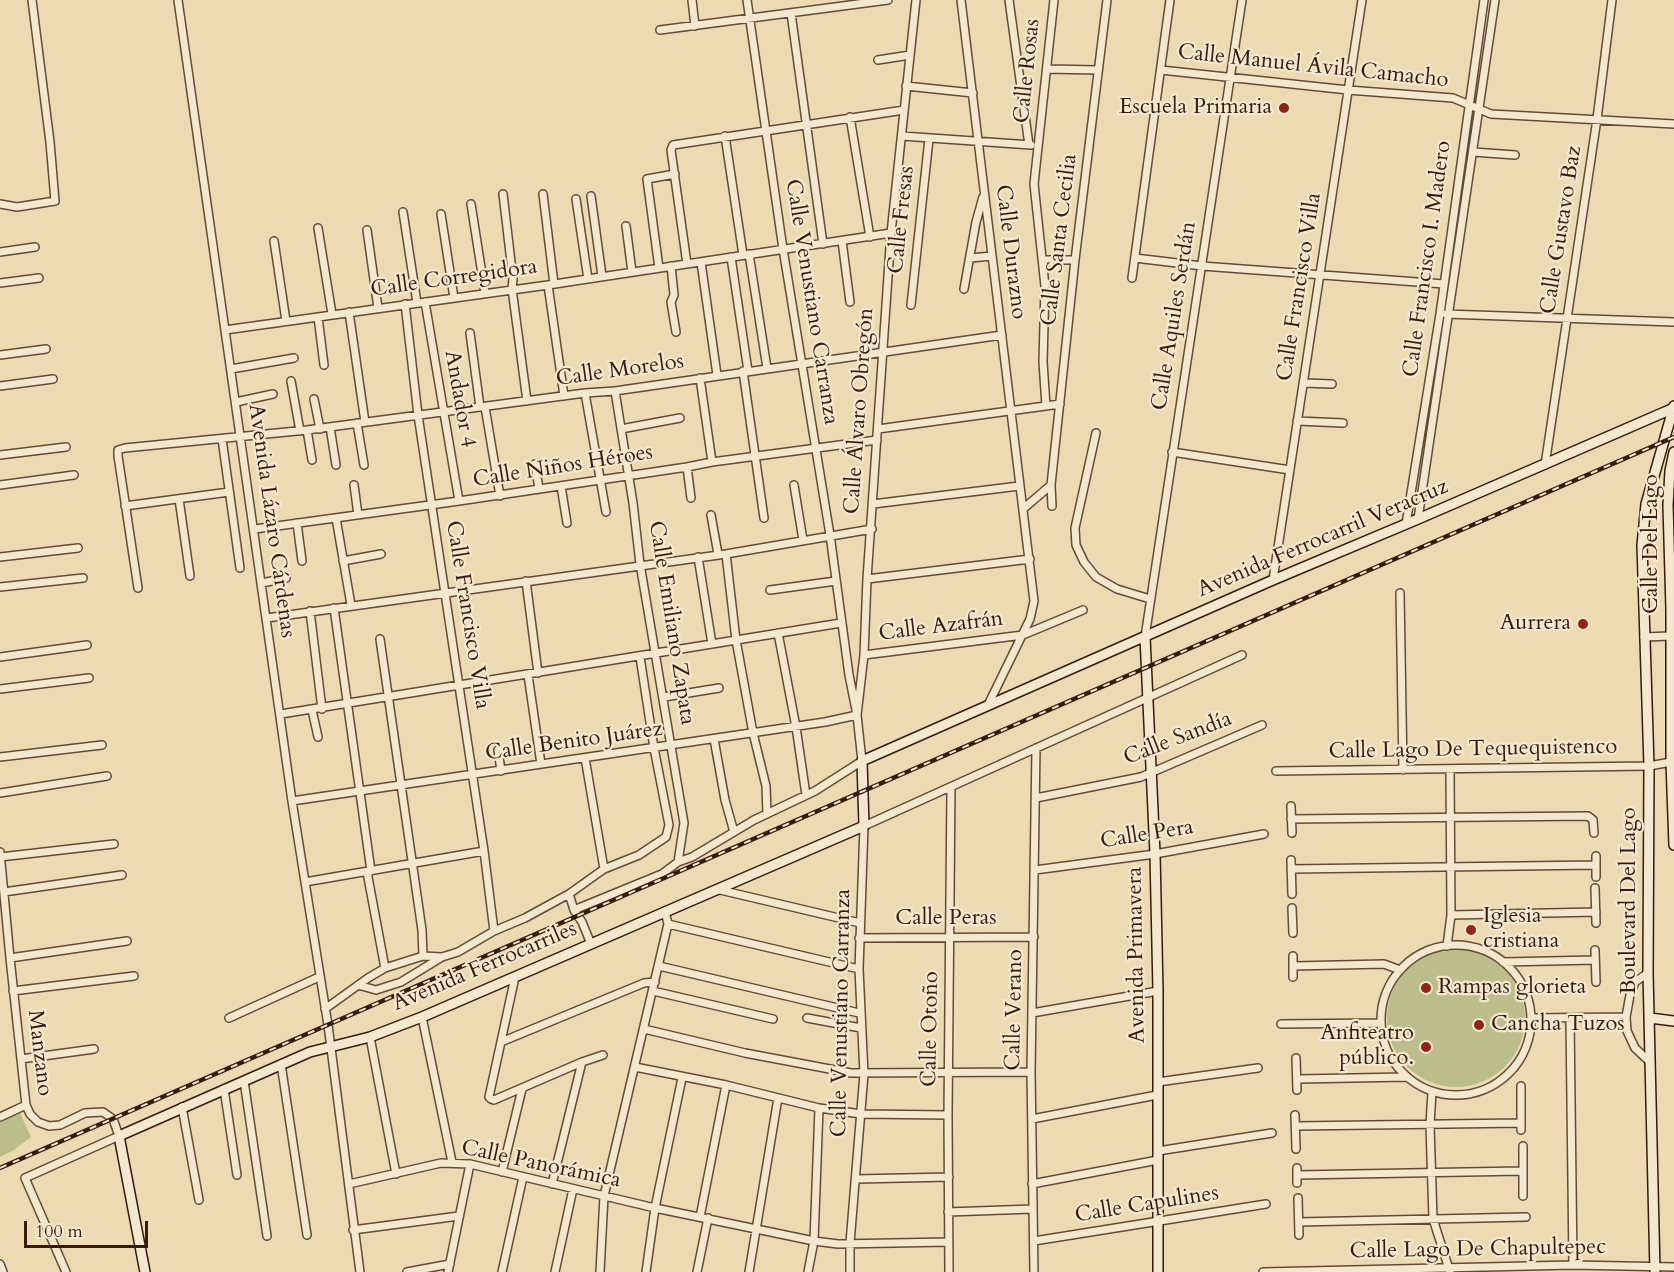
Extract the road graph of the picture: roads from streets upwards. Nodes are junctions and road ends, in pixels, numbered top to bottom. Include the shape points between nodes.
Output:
1 (32, 0) edge
2 (178, 0) edge
3 (692, 0) edge
4 (747, 0) edge
5 (888, 0) edge
6 (915, 0) edge
7 (961, 0) edge
8 (1009, 0) edge
9 (1054, 0) edge
10 (1107, 0) edge
11 (1170, 0) edge
12 (1242, 0) edge
13 (1362, 0) edge
14 (1484, 0) edge
15 (1495, 0) edge
16 (1612, 0) edge
17 (866, 2) edge
18 (835, 4) edge
19 (791, 13) junction
20 (750, 20) junction
21 (695, 26) junction
22 (660, 30) dead end
23 (910, 55) junction
24 (878, 60) dead end
25 (1047, 69) junction
26 (1098, 70) junction
27 (1161, 70) junction
28 (1231, 76) junction
29 (906, 86) junction
30 (1348, 90) junction
31 (973, 93) junction
32 (1468, 103) junction
33 (904, 110) junction
34 (1480, 110) junction
35 (850, 117) junction
36 (1597, 119) junction
37 (806, 124) junction
38 (1674, 124) edge
39 (767, 130) junction
40 (725, 136) junction
41 (902, 136) junction
42 (929, 139) junction
43 (978, 143) junction
44 (1029, 145) junction
45 (1038, 146) junction
46 (1473, 152) junction
47 (1515, 155) dead end
48 (675, 174) junction
49 (503, 194) dead end
50 (543, 194) dead end
51 (984, 194) junction
52 (591, 196) dead end
53 (576, 199) dead end
54 (0, 204) edge
55 (471, 204) dead end
56 (403, 212) dead end
57 (441, 214) dead end
58 (626, 226) dead end
59 (318, 228) dead end
60 (367, 230) dead end
61 (891, 233) junction
62 (870, 237) junction
63 (274, 241) dead end
64 (842, 241) junction
65 (823, 243) junction
66 (35, 247) dead end
67 (783, 249) junction
68 (0, 252) edge
69 (746, 254) junction
70 (992, 256) junction
71 (731, 257) junction
72 (970, 258) junction
73 (1135, 258) junction
74 (1043, 260) junction
75 (1075, 260) junction
76 (701, 262) junction
77 (687, 264) junction
78 (671, 266) junction
79 (1202, 266) junction
80 (659, 268) junction
81 (632, 272) junction
82 (1321, 275) junction
83 (602, 276) junction
84 (39, 278) dead end
85 (1132, 278) dead end
86 (588, 279) junction
87 (0, 283) edge
88 (551, 284) junction
89 (1444, 284) junction
90 (964, 289) dead end
91 (512, 290) junction
92 (485, 293) junction
93 (454, 298) junction
94 (850, 302) dead end
95 (421, 303) junction
96 (405, 304) junction
97 (911, 305) dead end
98 (378, 308) junction
99 (349, 312) junction
100 (1440, 314) junction
101 (1450, 314) junction
102 (332, 315) junction
103 (318, 317) junction
104 (1566, 318) junction
105 (286, 321) junction
106 (1674, 322) edge
107 (225, 330) junction
108 (676, 332) dead end
109 (470, 333) dead end
110 (1002, 335) junction
111 (46, 349) dead end
112 (884, 352) junction
113 (0, 355) edge
114 (294, 358) dead end
115 (803, 363) junction
116 (324, 365) dead end
117 (767, 368) junction
118 (231, 369) junction
119 (745, 371) junction
120 (717, 375) junction
121 (700, 378) junction
122 (53, 379) dead end
123 (291, 381) dead end
124 (1304, 383) junction
125 (1332, 384) dead end
126 (0, 386) edge
127 (615, 391) junction
128 (585, 393) junction
129 (273, 394) dead end
130 (564, 396) junction
131 (314, 399) dead end
132 (527, 401) junction
133 (236, 402) junction
134 (1060, 404) junction
135 (1046, 406) junction
136 (1674, 406) edge
137 (483, 407) junction
138 (1010, 411) junction
139 (442, 412) junction
140 (418, 415) junction
141 (680, 418) dead end
142 (1298, 421) junction
143 (361, 423) junction
144 (1343, 423) dead end
145 (330, 427) junction
146 (320, 429) junction
147 (621, 429) junction
148 (878, 429) junction
149 (303, 431) junction
150 (1095, 433) dead end
151 (241, 438) junction
152 (222, 439) junction
153 (877, 440) junction
154 (66, 447) dead end
155 (814, 448) junction
156 (1172, 452) junction
157 (1674, 452) edge
158 (0, 454) edge
159 (754, 456) junction
160 (312, 460) dead end
161 (712, 462) junction
162 (535, 464) dead end
163 (336, 465) dead end
164 (364, 465) dead end
165 (1545, 465) junction
166 (687, 467) junction
167 (1656, 469) junction
168 (1290, 470) junction
169 (1670, 471) junction
170 (74, 475) dead end
171 (628, 475) junction
172 (600, 480) junction
173 (354, 484) dead end
174 (0, 485) edge
175 (794, 485) dead end
176 (1051, 485) junction
177 (561, 486) junction
178 (1019, 486) junction
179 (539, 489) junction
180 (229, 492) junction
181 (500, 496) junction
182 (691, 498) dead end
183 (179, 499) junction
184 (459, 501) junction
185 (873, 504) junction
186 (432, 505) junction
187 (125, 506) junction
188 (1052, 506) dead end
189 (1023, 509) junction
190 (606, 513) dead end
191 (358, 515) junction
192 (711, 515) dead end
193 (336, 518) junction
194 (764, 518) dead end
195 (1418, 519) junction
196 (297, 523) junction
197 (567, 523) dead end
198 (1406, 524) junction
199 (255, 529) junction
200 (872, 529) junction
201 (830, 535) junction
202 (804, 540) junction
203 (78, 548) dead end
204 (381, 554) dead end
205 (722, 554) junction
206 (0, 557) edge
207 (698, 557) junction
208 (1030, 559) junction
209 (302, 561) dead end
210 (344, 561) junction
211 (640, 564) junction
212 (240, 568) dead end
213 (190, 576) dead end
214 (83, 578) dead end
215 (286, 578) dead end
216 (867, 579) junction
217 (1273, 580) junction
218 (526, 581) junction
219 (836, 581) junction
220 (262, 583) junction
221 (0, 587) edge
222 (138, 588) dead end
223 (770, 590) dead end
224 (445, 592) junction
225 (1400, 593) dead end
226 (1150, 599) junction
227 (351, 605) junction
228 (334, 608) junction
229 (1083, 610) dead end
230 (310, 611) junction
231 (267, 618) junction
232 (841, 623) junction
233 (778, 633) junction
234 (1023, 635) junction
235 (1644, 637) junction
236 (1672, 637) edge
237 (1145, 638) junction
238 (380, 639) dead end
239 (736, 640) junction
240 (712, 644) junction
241 (87, 645) dead end
242 (656, 654) junction
243 (864, 655) junction
244 (1242, 656) dead end
245 (0, 657) edge
246 (640, 657) junction
247 (538, 673) junction
248 (528, 675) junction
249 (89, 678) dead end
250 (1672, 679) edge
251 (460, 686) junction
252 (719, 688) dead end
253 (0, 689) edge
254 (1673, 696) edge
255 (664, 697) junction
256 (389, 698) junction
257 (1148, 698) junction
258 (347, 705) junction
259 (988, 705) junction
260 (322, 709) junction
261 (312, 710) junction
262 (280, 714) junction
263 (857, 715) junction
264 (1262, 725) dead end
265 (796, 727) junction
266 (753, 733) junction
267 (318, 737) dead end
268 (714, 739) junction
269 (102, 745) dead end
270 (671, 746) junction
271 (654, 748) junction
272 (1036, 748) junction
273 (498, 750) dead end
274 (0, 757) edge
275 (585, 758) junction
276 (1672, 760) edge
277 (862, 761) junction
278 (541, 765) junction
279 (1649, 766) junction
280 (1403, 770) junction
281 (1450, 770) junction
282 (501, 771) junction
283 (1276, 771) dead end
284 (1151, 772) junction
285 (472, 775) junction
286 (107, 776) dead end
287 (402, 785) junction
288 (951, 787) junction
289 (360, 791) junction
290 (0, 793) edge
291 (806, 795) junction
292 (1036, 798) junction
293 (292, 801) junction
294 (1291, 806) dead end
295 (767, 814) junction
296 (1450, 818) junction
297 (1291, 819) junction
298 (864, 826) junction
299 (734, 832) junction
300 (1292, 833) dead end
301 (1594, 833) dead end
302 (1264, 834) dead end
303 (1674, 834) edge
304 (114, 844) dead end
305 (1674, 846) edge
306 (484, 851) junction
307 (0, 852) edge
308 (1155, 854) junction
309 (1596, 856) dead end
310 (0, 857) edge
311 (1291, 860) dead end
312 (678, 862) junction
313 (412, 864) junction
314 (1596, 865) junction
315 (1450, 866) junction
316 (604, 869) junction
317 (1291, 869) junction
318 (1035, 870) junction
319 (369, 871) junction
320 (122, 875) dead end
321 (1596, 877) dead end
322 (305, 882) junction
323 (1595, 888) dead end
324 (716, 889) junction
325 (4, 892) junction
326 (568, 894) junction
327 (1292, 894) dead end
328 (1293, 908) dead end
329 (574, 910) junction
330 (665, 911) junction
331 (1596, 912) junction
332 (1450, 915) junction
333 (860, 923) junction
334 (1596, 923) dead end
335 (668, 924) junction
336 (494, 931) junction
337 (1293, 933) dead end
338 (951, 936) junction
339 (1034, 936) junction
340 (859, 938) junction
341 (127, 941) dead end
342 (591, 944) junction
343 (1447, 946) junction
344 (1594, 950) dead end
345 (423, 956) junction
346 (1293, 956) dead end
347 (442, 957) junction
348 (9, 958) junction
349 (1595, 960) junction
350 (1503, 962) junction
351 (659, 966) junction
352 (1293, 966) junction
353 (385, 968) junction
354 (859, 969) junction
355 (1400, 970) junction
356 (1648, 973) junction
357 (134, 976) dead end
358 (319, 977) junction
359 (515, 977) junction
360 (1293, 977) dead end
361 (655, 982) junction
362 (1596, 982) dead end
363 (358, 985) junction
364 (13, 991) junction
365 (653, 991) junction
366 (1158, 991) junction
367 (325, 1010) junction
368 (859, 1013) junction
369 (1032, 1013) junction
370 (422, 1017) junction
371 (1626, 1017) junction
372 (229, 1018) dead end
373 (807, 1018) dead end
374 (1531, 1018) junction
375 (1570, 1018) junction
376 (1650, 1018) junction
377 (773, 1019) dead end
378 (1674, 1021) edge
379 (1380, 1023) junction
380 (1281, 1024) dead end
381 (861, 1028) junction
382 (644, 1029) junction
383 (370, 1037) junction
384 (501, 1042) junction
385 (329, 1047) junction
386 (94, 1049) dead end
387 (603, 1055) dead end
388 (1296, 1058) dead end
389 (21, 1059) junction
390 (582, 1062) junction
391 (1651, 1063) junction
392 (281, 1064) junction
393 (635, 1067) junction
394 (1258, 1068) dead end
395 (949, 1072) junction
396 (1031, 1072) junction
397 (864, 1074) junction
398 (1407, 1077) junction
399 (682, 1078) junction
400 (1298, 1079) junction
401 (243, 1080) junction
402 (1158, 1082) junction
403 (726, 1085) junction
404 (1521, 1086) dead end
405 (224, 1089) junction
406 (522, 1089) junction
407 (1297, 1090) dead end
408 (1432, 1092) junction
409 (1158, 1095) junction
410 (778, 1098) junction
411 (26, 1105) junction
412 (182, 1107) junction
413 (819, 1108) junction
414 (861, 1114) junction
415 (948, 1115) junction
416 (1295, 1115) dead end
417 (0, 1117) edge
418 (1032, 1119) junction
419 (1430, 1125) junction
420 (1296, 1126) junction
421 (1272, 1133) dead end
422 (119, 1136) junction
423 (1523, 1146) dead end
424 (1296, 1149) dead end
425 (1158, 1156) junction
426 (452, 1162) junction
427 (470, 1164) junction
428 (1522, 1171) junction
429 (502, 1172) junction
430 (1432, 1172) junction
431 (396, 1174) junction
432 (237, 1175) dead end
433 (522, 1177) junction
434 (949, 1177) junction
435 (856, 1179) junction
436 (1297, 1183) dead end
437 (349, 1184) junction
438 (552, 1184) junction
439 (1032, 1184) junction
440 (573, 1189) junction
441 (604, 1196) junction
442 (1523, 1196) dead end
443 (1298, 1198) dead end
444 (199, 1200) dead end
445 (1266, 1204) dead end
446 (655, 1208) junction
447 (1032, 1209) junction
448 (948, 1212) junction
449 (459, 1216) junction
450 (700, 1217) junction
451 (1526, 1217) dead end
452 (708, 1218) junction
453 (1433, 1219) junction
454 (1157, 1221) junction
455 (1299, 1222) junction
456 (757, 1228) junction
457 (353, 1230) junction
458 (307, 1235) dead end
459 (1299, 1235) dead end
460 (267, 1236) dead end
461 (814, 1241) junction
462 (1034, 1241) junction
463 (949, 1242) junction
464 (850, 1243) junction
465 (0, 1264) edge
466 (450, 1264) junction
467 (1573, 1265) junction
468 (1674, 1267) edge
469 (1655, 1269) edge
470 (1450, 1271) edge
471 (3, 1272) edge
472 (66, 1272) edge
473 (145, 1272) edge
474 (360, 1272) edge
475 (407, 1272) edge
476 (448, 1272) edge
477 (502, 1272) edge
478 (555, 1272) edge
479 (600, 1272) edge
480 (646, 1272) edge
481 (697, 1272) edge
482 (749, 1272) edge
483 (808, 1272) edge
484 (850, 1272) edge
485 (949, 1272) edge
486 (1034, 1272) edge
487 (1158, 1272) edge
488 (1263, 1272) edge

1 - 54 street via 55,201 17,207
2 - 107 street, Avenida Lázaro Cárdenas
3 - 21 street
4 - 20 street, Calle Venustiano Carranza
5 - 17 street
6 - 23 street, Calle Álvaro Obregón
7 - 31 street, Calle Durazno
8 - 44 street
9 - 25 street, Calle Rosas
10 - 26 street, Calle Santa Cecilia
11 - 27 street
12 - 28 street, Calle Aquiles Serdán
13 - 30 street, Calle Francisco Villa
14 - 32 street, Calle Francisco I. Madero
15 - 34 street, Calle Francisco I. Madero
16 - 36 street, Calle Gustavo Baz
17 - 18 street
18 - 19 street
19 - 20 street
19 - 37 street
20 - 21 street
20 - 39 street, Calle Venustiano Carranza
21 - 22 street
23 - 24 street
23 - 29 street, Calle Álvaro Obregón
25 - 26 street
25 - 45 street, Calle Rosas
26 - 75 street, Calle Santa Cecilia
27 - 28 street, Calle Manuel Ávila Camacho
27 - 73 street
28 - 30 street, Calle Manuel Ávila Camacho
28 - 79 street, Calle Aquiles Serdán
29 - 31 street
29 - 33 street, Calle Álvaro Obregón
30 - 32 street, Calle Manuel Ávila Camacho via 1453,98
30 - 82 street, Calle Francisco Villa
31 - 43 street, Calle Durazno
32 - 34 street, Calle Manuel Ávila Camacho
32 - 89 street, Calle Francisco I. Madero
33 - 35 street
33 - 41 street, Calle Álvaro Obregón
34 - 36 street, Calle Manuel Ávila Camacho via 1491,114
34 - 46 street, Calle Francisco I. Madero
35 - 37 street
35 - 62 street
36 - 38 street, Calle Manuel Ávila Camacho
36 - 104 street, Calle Gustavo Baz
37 - 39 street
37 - 65 street
39 - 40 street
39 - 67 street, Calle Venustiano Carranza
40 - 48 street via 673,145
40 - 69 street
41 - 42 street
41 - 61 street, Calle Álvaro Obregón
42 - 43 street
42 - 97 street, Calle Fresas
43 - 44 street
43 - 51 street, Calle Durazno
44 - 45 street
45 - 74 street, Calle Rosas via 1034,184
46 - 47 street
46 - 101 street, Calle Francisco I. Madero
48 - 77 street
48 - 80 street via 647,179
49 - 91 street
50 - 88 street
51 - 70 street, Calle Durazno
51 - 72 street
52 - 83 street
53 - 86 street
55 - 92 street
56 - 95 street, Andador 4
57 - 93 street
58 - 81 street
59 - 102 street
60 - 98 street
61 - 62 street, Calle Corregidora
61 - 112 street, Calle Álvaro Obregón
62 - 64 street, Calle Corregidora
63 - 105 street
64 - 65 street, Calle Corregidora
64 - 94 street
65 - 67 street, Calle Corregidora
66 - 68 street
67 - 69 street, Calle Corregidora
67 - 115 street, Calle Venustiano Carranza
69 - 71 street, Calle Corregidora
69 - 117 street
70 - 72 street
70 - 110 street, Calle Durazno
71 - 76 street, Calle Corregidora
71 - 119 street
72 - 90 street
73 - 79 street
73 - 85 street
74 - 75 street
74 - 135 street, Calle Rosas
75 - 134 street, Calle Santa Cecilia
76 - 77 street, Calle Corregidora
76 - 120 street
77 - 78 street, Calle Corregidora
78 - 80 street, Calle Corregidora
78 - 108 street
79 - 82 street
79 - 156 street, Calle Aquiles Serdán
80 - 81 street, Calle Corregidora
81 - 83 street, Calle Corregidora
82 - 89 street
82 - 124 street, Calle Francisco Villa
83 - 86 street, Calle Corregidora
84 - 87 street
86 - 88 street, Calle Corregidora
88 - 91 street, Calle Corregidora
88 - 130 street
89 - 100 street, Calle Francisco I. Madero
91 - 92 street, Calle Corregidora
91 - 132 street
92 - 93 street, Calle Corregidora
93 - 95 street, Calle Corregidora
95 - 96 street, Calle Corregidora
95 - 139 street, Andador 4
96 - 98 street, Calle Corregidora
96 - 140 street, Calle Francisco Villa
98 - 99 street, Calle Corregidora
99 - 102 street, Calle Corregidora
99 - 143 street
100 - 101 street
100 - 198 street, Calle Francisco I. Madero
101 - 104 street
101 - 195 street, Calle Francisco I. Madero
102 - 103 street, Calle Corregidora
103 - 105 street, Calle Corregidora
103 - 116 street
104 - 106 street
104 - 165 street, Calle Gustavo Baz
105 - 107 street, Calle Corregidora
107 - 118 street, Avenida Lázaro Cárdenas
109 - 137 street
110 - 112 street, Calle Morelos
110 - 138 street, Calle Durazno
111 - 113 street
112 - 115 street, Calle Morelos
112 - 148 street, Calle Álvaro Obregón
114 - 118 street
115 - 117 street, Calle Morelos
115 - 155 street, Calle Venustiano Carranza
117 - 119 street, Calle Morelos
118 - 133 street, Avenida Lázaro Cárdenas
119 - 120 street, Calle Morelos
119 - 159 street
120 - 121 street, Calle Morelos
121 - 127 street, Calle Morelos
121 - 161 street
122 - 126 street
123 - 149 street
124 - 125 street
124 - 142 street, Calle Francisco Villa
127 - 128 street, Calle Morelos
127 - 147 street, Calle Emiliano Zapata
128 - 130 street, Calle Morelos
128 - 172 street
129 - 133 street
130 - 132 street, Calle Morelos
131 - 146 street
132 - 137 street, Calle Morelos
133 - 151 street, Avenida Lázaro Cárdenas
134 - 135 street
134 - 176 street, Calle Santa Cecilia
135 - 138 street
136 - 165 street, Avenida Ferrocarril Veracruz
136 - 167 street, Calle Del Lago
137 - 139 street, Calle Morelos
137 - 181 street
138 - 148 street
138 - 178 street, Calle Durazno
139 - 140 street, Calle Morelos
139 - 184 street, Andador 4
140 - 143 street, Calle Morelos
140 - 186 street, Calle Francisco Villa
141 - 147 street
142 - 144 street
142 - 168 street, Calle Francisco Villa
143 - 145 street, Calle Morelos
143 - 164 street
145 - 146 street, Calle Morelos
145 - 163 street
146 - 149 street, Calle Morelos
147 - 171 street, Calle Emiliano Zapata
148 - 153 street, Calle Álvaro Obregón
149 - 151 street, Calle Morelos
149 - 160 street
150 - 226 street via 1075,528 1076,545 1096,577 1117,590
151 - 152 street, Calle Morelos
151 - 199 street, Avenida Lázaro Cárdenas
152 - 180 street
152 - 187 street, Calle Morelos via 118,450
153 - 155 street, Calle Niños Héroes
153 - 185 street, Calle Álvaro Obregón
154 - 158 street
155 - 159 street, Calle Niños Héroes
155 - 201 street, Calle Venustiano Carranza
156 - 168 street
156 - 226 street, Calle Aquiles Serdán
157 - 169 street, Calle Del Lago
159 - 161 street, Calle Niños Héroes
159 - 194 street
161 - 166 street, Calle Niños Héroes
162 - 179 street
165 - 195 street, Avenida Ferrocarril Veracruz
166 - 171 street, Calle Niños Héroes
166 - 182 street
167 - 169 street
167 - 235 street, Calle Del Lago via 1646,504 1642,545
168 - 217 street, Calle Francisco Villa
169 - 236 street, Calle Del Lago
170 - 174 street
171 - 172 street, Calle Niños Héroes
171 - 211 street, Calle Emiliano Zapata
172 - 177 street, Calle Niños Héroes
172 - 190 street
173 - 191 street
175 - 202 street
176 - 188 street, Calle Santa Cecilia
176 - 189 street
177 - 179 street, Calle Niños Héroes
177 - 197 street
178 - 185 street
178 - 189 street, Calle Durazno
179 - 181 street, Calle Niños Héroes
180 - 183 street
180 - 212 street
181 - 184 street, Calle Niños Héroes
183 - 187 street
183 - 213 street
184 - 186 street, Calle Niños Héroes
185 - 200 street, Calle Álvaro Obregón
186 - 191 street, Calle Niños Héroes
186 - 224 street, Calle Francisco Villa
187 - 222 street
189 - 208 street, Calle Durazno
191 - 193 street, Calle Niños Héroes
192 - 205 street
193 - 196 street, Calle Niños Héroes
193 - 210 street
195 - 198 street, Avenida Ferrocarril Veracruz
196 - 199 street, Calle Niños Héroes
196 - 209 street
198 - 217 street, Avenida Ferrocarril Veracruz
199 - 220 street, Avenida Lázaro Cárdenas
200 - 201 street
200 - 216 street, Calle Álvaro Obregón
201 - 202 street
201 - 219 street, Calle Venustiano Carranza
202 - 205 street
203 - 206 street
204 - 210 street
205 - 207 street
205 - 239 street
207 - 211 street
207 - 240 street
208 - 216 street
208 - 234 street, Calle Durazno via 1034,601
210 - 227 street
211 - 218 street
211 - 242 street, Calle Emiliano Zapata
214 - 221 street
215 - 220 street
216 - 243 street, Calle Álvaro Obregón
217 - 237 street, Avenida Ferrocarril Veracruz
218 - 224 street
218 - 247 street
219 - 223 street
219 - 232 street, Calle Venustiano Carranza
220 - 231 street, Avenida Lázaro Cárdenas
224 - 227 street
224 - 251 street, Calle Francisco Villa
225 - 280 street
226 - 237 street, Calle Aquiles Serdán
227 - 228 street
228 - 230 street
228 - 258 street
229 - 234 street, Calle Azafrán
230 - 231 street
230 - 260 street
231 - 262 street, Avenida Lázaro Cárdenas
232 - 233 street
232 - 263 street, Calle Venustiano Carranza
233 - 239 street
233 - 265 street
234 - 243 street, Calle Azafrán
234 - 259 street, Calle Durazno
235 - 236 street
235 - 279 street, Boulevard Del Lago
236 - 250 street, Boulevard Del Lago
237 - 257 street, Avenida Primavera
237 - 259 street, Avenida Ferrocarril Veracruz
238 - 256 street
239 - 240 street
239 - 266 street
240 - 242 street
241 - 245 street
242 - 246 street
242 - 255 street, Calle Emiliano Zapata
243 - 263 street, Calle Álvaro Obregón
244 - 257 street
246 - 247 street
246 - 271 street
247 - 248 street
248 - 251 street
248 - 278 street
249 - 253 street
250 - 254 street, Boulevard Del Lago
251 - 256 street
251 - 285 street, Calle Francisco Villa
252 - 255 street
254 - 276 street, Boulevard Del Lago
255 - 270 street, Calle Emiliano Zapata
256 - 258 street
256 - 287 street
257 - 272 street
257 - 284 street, Avenida Primavera
258 - 260 street
258 - 289 street
259 - 277 street, Avenida Ferrocarril Veracruz
260 - 261 street
261 - 262 street
261 - 267 street
262 - 293 street, Avenida Lázaro Cárdenas
263 - 265 street, Calle Benito Juárez
263 - 277 street, Calle Álvaro Obregón
264 - 284 street, Calle Sandía
265 - 266 street, Calle Benito Juárez
265 - 291 street
266 - 268 street, Calle Benito Juárez
266 - 295 street via 766,786
268 - 270 street, Calle Benito Juárez
268 - 299 street
269 - 274 street
270 - 271 street, Calle Benito Juárez
270 - 312 street, Calle Emiliano Zapata via 684,823
271 - 275 street, Calle Benito Juárez
271 - 316 street via 669,831 639,855
272 - 288 street
272 - 292 street, Calle Verano
273 - 282 street
275 - 278 street, Calle Benito Juárez
275 - 316 street
276 - 279 street, Calle Lago De Tequequistenco
276 - 303 street, Boulevard Del Lago
277 - 291 street
277 - 298 street, Calle Álvaro Obregón
278 - 282 street, Calle Benito Juárez
279 - 281 street, Calle Lago De Tequequistenco
279 - 356 street, Boulevard Del Lago
280 - 281 street, Calle Lago De Tequequistenco
280 - 283 street, Calle Lago De Tequequistenco
281 - 296 street
282 - 285 street, Calle Benito Juárez
284 - 292 street, Calle Sandía
284 - 308 street, Avenida Primavera
285 - 287 street, Calle Benito Juárez
285 - 306 street, Calle Francisco Villa
286 - 290 street
287 - 289 street, Calle Benito Juárez
287 - 313 street
288 - 298 street
288 - 338 street, Calle Otoño
289 - 293 street, Calle Benito Juárez
289 - 319 street
291 - 295 street
292 - 318 street, Calle Verano
293 - 322 street, Avenida Lázaro Cárdenas
294 - 297 street
295 - 299 street
296 - 297 street
296 - 301 street via 1591,817
296 - 315 street
297 - 300 street
298 - 324 street, Avenida Ferrocarriles
298 - 333 street, Calle Venustiano Carranza
299 - 312 street
302 - 308 street, Calle Pera
303 - 305 street, Boulevard Del Lago
304 - 310 street
306 - 313 street
306 - 336 street, Calle Francisco Villa
307 - 310 street, Manzano
308 - 318 street, Calle Pera
308 - 366 street, Avenida Primavera
309 - 314 street
310 - 325 street, Manzano
311 - 317 street
312 - 329 street via 662,874
313 - 319 street
313 - 345 street
314 - 315 street
314 - 321 street
315 - 317 street
315 - 332 street
316 - 326 street
317 - 327 street
318 - 339 street, Calle Verano
319 - 322 street
319 - 353 street
320 - 325 street
322 - 358 street, Avenida Lázaro Cárdenas
323 - 331 street
324 - 330 street, Avenida Ferrocarriles
324 - 333 street
325 - 348 street, Manzano
326 - 329 street
326 - 336 street
328 - 337 street
329 - 342 street
330 - 335 street
330 - 342 street, Avenida Ferrocarriles
331 - 332 street
331 - 334 street
332 - 343 street
333 - 340 street, Calle Venustiano Carranza
335 - 351 street
335 - 354 street
336 - 347 street
338 - 339 street, Calle Peras
338 - 340 street, Calle Peras
338 - 395 street, Calle Otoño
339 - 369 street, Calle Verano
340 - 354 street, Calle Venustiano Carranza
341 - 348 street
342 - 359 street, Avenida Ferrocarriles
343 - 350 street via 1482,950
343 - 355 street via 1414,958
344 - 349 street
345 - 347 street
345 - 353 street
346 - 352 street
347 - 363 street via 401,982 376,990
348 - 364 street, Manzano
349 - 350 street
349 - 362 street
350 - 374 street via 1522,984
351 - 361 street
351 - 368 street
352 - 355 street via 1384,964
352 - 360 street
353 - 363 street
354 - 368 street, Calle Venustiano Carranza
355 - 379 street via 1382,1004
356 - 371 street via 1635,982
356 - 376 street, Boulevard Del Lago
357 - 364 street
358 - 367 street, Avenida Lázaro Cárdenas
358 - 372 street
359 - 370 street, Avenida Ferrocarriles
359 - 384 street
361 - 365 street
361 - 384 street via 644,983
363 - 367 street
364 - 389 street, Manzano
365 - 377 street
365 - 382 street
366 - 369 street
366 - 402 street, Avenida Primavera
367 - 385 street, Avenida Lázaro Cárdenas
368 - 381 street, Calle Venustiano Carranza
369 - 396 street, Calle Verano
370 - 383 street, Avenida Ferrocarriles
370 - 426 street
371 - 375 street
371 - 391 street via 1635,1048
373 - 381 street
374 - 375 street
374 - 408 street via 1524,1053 1501,1080 1468,1095
375 - 467 street
376 - 378 street
376 - 391 street, Boulevard Del Lago
379 - 380 street
379 - 398 street via 1388,1053
381 - 397 street, Calle Venustiano Carranza
382 - 393 street
382 - 397 street via 745,1053
383 - 385 street, Avenida Ferrocarriles
383 - 431 street
384 - 406 street via 489,1097 494,1100
385 - 392 street, Avenida Ferrocarriles
385 - 437 street, Avenida Lázaro Cárdenas
386 - 389 street
387 - 390 street
388 - 400 street
389 - 411 street, Manzano
390 - 406 street
390 - 438 street
391 - 469 street, Boulevard Del Lago
392 - 401 street, Avenida Ferrocarriles
392 - 458 street
393 - 399 street
393 - 441 street
394 - 402 street
395 - 396 street
395 - 397 street
395 - 415 street, Calle Otoño
396 - 418 street, Calle Verano
397 - 414 street, Calle Venustiano Carranza
398 - 400 street
398 - 408 street
399 - 403 street
399 - 446 street
400 - 407 street
401 - 405 street, Avenida Ferrocarriles
401 - 460 street
402 - 409 street, Avenida Primavera
403 - 410 street
403 - 450 street
404 - 419 street via 1521,1127
405 - 412 street, Avenida Ferrocarriles
405 - 432 street
406 - 429 street
408 - 419 street
409 - 418 street
409 - 425 street, Avenida Primavera
410 - 413 street
410 - 456 street
411 - 417 street
411 - 422 street, Manzano via 38,1122 49,1126 85,1113 103,1112 113,1119
412 - 422 street, Avenida Ferrocarriles
412 - 444 street
413 - 414 street
413 - 461 street
414 - 415 street
414 - 435 street, Calle Venustiano Carranza
415 - 434 street, Calle Otoño
416 - 420 street
418 - 439 street, Calle Verano
419 - 420 street
419 - 430 street
420 - 424 street
421 - 425 street
422 - 472 street via 25,1178
422 - 473 street
423 - 428 street
425 - 439 street
425 - 454 street, Avenida Primavera
426 - 427 street, Calle Panorámica
426 - 431 street, Calle Panorámica
427 - 429 street, Calle Panorámica
427 - 449 street
428 - 430 street
428 - 442 street
429 - 433 street, Calle Panorámica
430 - 436 street via 1297,1171
430 - 453 street
431 - 437 street, Calle Panorámica
433 - 438 street, Calle Panorámica
433 - 477 street
434 - 435 street
434 - 448 street, Calle Otoño
435 - 464 street, Calle Venustiano Carranza
437 - 457 street, Avenida Lázaro Cárdenas
438 - 440 street, Calle Panorámica
439 - 447 street, Calle Verano
440 - 441 street, Calle Panorámica
440 - 478 street
441 - 446 street, Calle Panorámica
441 - 479 street
443 - 455 street
445 - 454 street, Calle Capulines
446 - 450 street, Calle Panorámica
446 - 480 street
447 - 448 street
447 - 462 street, Calle Verano
448 - 463 street, Calle Otoño
449 - 457 street
449 - 466 street
450 - 452 street, Calle Panorámica
451 - 453 street
452 - 456 street, Calle Panorámica
452 - 481 street
453 - 455 street
453 - 470 street
454 - 462 street, Calle Capulines
454 - 487 street, Avenida Primavera
455 - 459 street
456 - 461 street, Calle Panorámica
456 - 482 street
457 - 474 street, Avenida Lázaro Cárdenas
461 - 464 street, Calle Panorámica
461 - 483 street
462 - 486 street, Calle Verano
463 - 464 street, Calle Panorámica
463 - 485 street, Calle Otoño
464 - 484 street, Calle Venustiano Carranza
465 - 471 street
466 - 475 street
466 - 476 street
467 - 469 street, Calle Lago De Chapultepec
467 - 470 street, Calle Lago De Chapultepec
468 - 469 street, Calle Lago De Chapultepec
470 - 488 street, Calle Lago De Chapultepec

